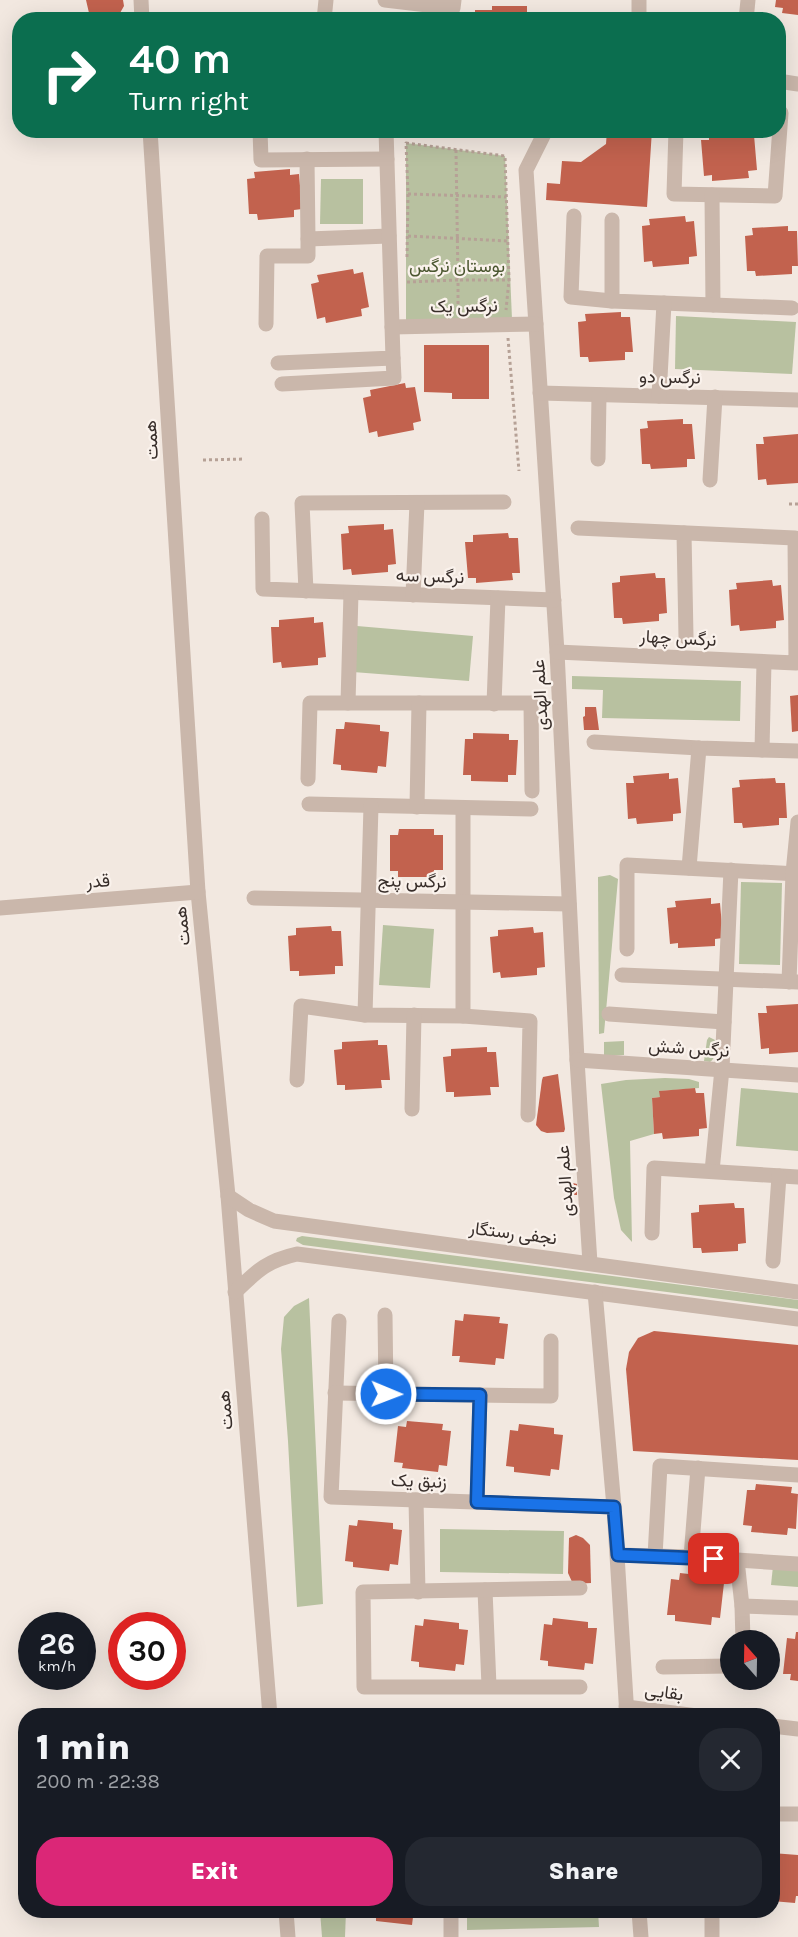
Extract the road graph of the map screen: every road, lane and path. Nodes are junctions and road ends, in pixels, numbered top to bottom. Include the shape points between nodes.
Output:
1 (386, 0) edge
2 (454, 0) edge
3 (151, 138) edge
4 (260, 138) edge
5 (386, 138) edge
6 (542, 138) edge
7 (676, 138) edge
8 (779, 138) edge
9 (456, 149) junction
10 (307, 159) junction
11 (387, 159) junction
12 (408, 194) junction
13 (456, 195) junction
14 (712, 195) junction
15 (506, 197) junction
16 (574, 216) dead end
17 (612, 220) dead end
18 (389, 236) junction
19 (408, 236) junction
20 (457, 238) junction
21 (308, 239) junction
22 (508, 241) junction
23 (407, 259) dead end
24 (458, 280) junction
25 (509, 280) junction
26 (407, 291) dead end
27 (612, 301) junction
28 (664, 303) junction
29 (713, 305) junction
30 (792, 308) dead end
31 (458, 317) dead end
32 (506, 317) dead end
33 (266, 324) dead end
34 (536, 324) junction
35 (392, 327) junction
36 (508, 338) dead end
37 (393, 358) junction
38 (278, 363) dead end
39 (282, 384) dead end
40 (540, 393) junction
41 (599, 395) junction
42 (659, 396) junction
43 (715, 398) junction
44 (798, 400) edge
45 (245, 459) dead end
46 (598, 459) dead end
47 (203, 460) dead end
48 (519, 471) dead end
49 (710, 480) dead end
50 (417, 502) junction
51 (504, 502) dead end
52 (789, 504) dead end
53 (798, 504) edge
54 (262, 519) dead end
55 (578, 528) dead end
56 (684, 533) junction
57 (306, 591) junction
58 (351, 592) junction
59 (413, 595) junction
60 (498, 598) junction
61 (554, 600) junction
62 (686, 637) dead end
63 (557, 652) junction
64 (764, 662) junction
65 (348, 703) junction
66 (419, 703) junction
67 (494, 704) junction
68 (594, 742) dead end
69 (699, 748) junction
70 (762, 750) junction
71 (798, 751) edge
72 (308, 779) dead end
73 (532, 792) dead end
74 (309, 804) dead end
75 (371, 806) junction
76 (417, 807) junction
77 (463, 808) junction
78 (531, 808) dead end
79 (798, 822) edge
80 (689, 868) junction
81 (731, 870) junction
82 (796, 874) edge
83 (198, 892) junction
84 (254, 898) dead end
85 (368, 900) junction
86 (463, 902) junction
87 (569, 904) junction
88 (0, 908) edge
89 (627, 949) dead end
90 (622, 975) dead end
91 (726, 980) junction
92 (793, 982) edge
93 (609, 1014) dead end
94 (365, 1015) junction
95 (414, 1015) junction
96 (463, 1016) junction
97 (724, 1022) junction
98 (577, 1060) junction
99 (722, 1070) junction
100 (798, 1075) edge
101 (297, 1080) dead end
102 (412, 1109) dead end
103 (528, 1115) dead end
104 (712, 1171) junction
105 (779, 1176) junction
106 (798, 1177) edge
107 (228, 1196) junction
108 (652, 1233) dead end
109 (773, 1261) dead end
110 (590, 1263) junction
111 (235, 1292) junction
112 (595, 1292) junction
113 (798, 1292) edge
114 (385, 1315) dead end
115 (798, 1319) edge
116 (339, 1321) dead end
117 (551, 1341) dead end
118 (335, 1393) junction
119 (386, 1394) junction
120 (480, 1395) junction
121 (698, 1468) junction
122 (798, 1475) edge
123 (416, 1500) junction
124 (477, 1502) junction
125 (614, 1507) junction
126 (618, 1555) junction
127 (655, 1556) junction
128 (691, 1557) junction
129 (737, 1560) junction
130 (798, 1564) edge
131 (580, 1588) dead end
132 (485, 1590) junction
133 (418, 1592) junction
134 (742, 1606) junction
135 (798, 1608) edge
136 (743, 1630) edge
137 (720, 1666) edge
138 (663, 1667) dead end
139 (489, 1686) junction
140 (580, 1687) dead end
141 (269, 1708) edge
142 (627, 1708) edge
143 (780, 1727) edge
144 (798, 1729) edge
145 (780, 1814) edge
146 (798, 1814) edge
147 (287, 1918) edge
148 (451, 1918) edge
149 (640, 1918) edge
150 (712, 1918) edge
151 (288, 1937) edge
152 (451, 1937) edge
153 (641, 1937) edge
154 (712, 1937) edge

1 - 2 street via 453,8
3 - 83 street, همت
4 - 10 street via 261,159
5 - 11 street
6 - 34 street, علم الهدی via 526,171
7 - 14 street via 674,194
8 - 14 street via 775,196
9 - 12 path via 406,142
9 - 13 path
9 - 15 path via 505,156
10 - 11 street
10 - 21 street
11 - 18 street
12 - 13 path
12 - 19 path
13 - 15 path
13 - 20 path
14 - 29 street
15 - 22 path
16 - 27 street via 571,297
17 - 27 street
18 - 21 street
18 - 35 street
19 - 20 path
19 - 23 path
20 - 22 path
20 - 24 path
21 - 33 street via 308,256 267,256
22 - 25 path
24 - 25 path
24 - 26 path via 407,282
24 - 31 path
25 - 32 path
27 - 28 street
28 - 29 street
28 - 42 street
29 - 30 street
34 - 35 street, نرگس یک
34 - 40 street, علم الهدی
35 - 37 street
36 - 48 path
37 - 38 street
37 - 39 street via 394,378
40 - 41 street, نرگس دو
40 - 61 street, علم الهدی
41 - 42 street, نرگس دو
41 - 46 street
42 - 43 street, نرگس دو
43 - 44 street, نرگس دو
43 - 49 street
45 - 47 path
50 - 51 street
50 - 57 street via 302,503
50 - 59 street
52 - 53 path
54 - 57 street, نرگس سه via 263,589
55 - 56 street
56 - 62 street
56 - 64 street, نرگس چهار via 795,538 796,663
57 - 58 street, نرگس سه
58 - 59 street, نرگس سه
58 - 65 street
59 - 60 street, نرگس سه
60 - 61 street, نرگس سه
60 - 67 street
61 - 63 street, علم الهدی
63 - 64 street, نرگس چهار
63 - 87 street, علم الهدی
64 - 70 street
65 - 66 street
65 - 72 street via 310,703
66 - 67 street
66 - 76 street
67 - 73 street via 531,703
68 - 69 street
69 - 70 street
69 - 80 street
70 - 71 street
74 - 75 street
75 - 76 street
75 - 85 street
76 - 77 street
77 - 78 street
77 - 86 street
79 - 82 street
80 - 81 street
80 - 89 street via 627,865
81 - 82 street
81 - 91 street
82 - 92 street
83 - 88 street, قدر
83 - 107 street, همت
84 - 85 street, نرگس پنج
85 - 86 street, نرگس پنج
85 - 94 street
86 - 87 street, نرگس پنج
86 - 96 street
87 - 98 street, علم الهدی
90 - 91 street
91 - 92 street
91 - 97 street
93 - 97 street
94 - 95 street
94 - 101 street via 301,1006
95 - 96 street
95 - 102 street
96 - 103 street via 530,1021
97 - 99 street
98 - 99 street, نرگس شش
98 - 110 street, علم الهدی
99 - 100 street, نرگس شش
99 - 104 street
104 - 105 street
104 - 108 street via 654,1168
105 - 106 street
105 - 109 street
107 - 110 street, نجفی رستگار via 274,1221
107 - 111 street, همت
110 - 113 street, نجفی رستگار
111 - 112 street via 261,1267 277,1258 297,1254
111 - 141 street, همت
112 - 115 street
112 - 125 street
114 - 119 street
116 - 118 street
117 - 120 street via 551,1396
118 - 119 street
118 - 123 street, زنبق یک via 331,1497
119 - 120 street
120 - 124 street
121 - 122 street
121 - 127 street via 660,1466
121 - 128 street
123 - 124 street, زنبق یک
123 - 133 street
124 - 125 street, زنبق یک
125 - 126 street
126 - 127 street
126 - 142 street
127 - 128 street
128 - 129 street
129 - 130 street
129 - 134 street
131 - 132 street
132 - 133 street
132 - 139 street
133 - 139 street via 363,1592 364,1687
134 - 135 street
134 - 136 street
137 - 138 street
139 - 140 street
143 - 144 street
145 - 146 street
147 - 151 street
148 - 152 street
149 - 153 street
150 - 154 street

